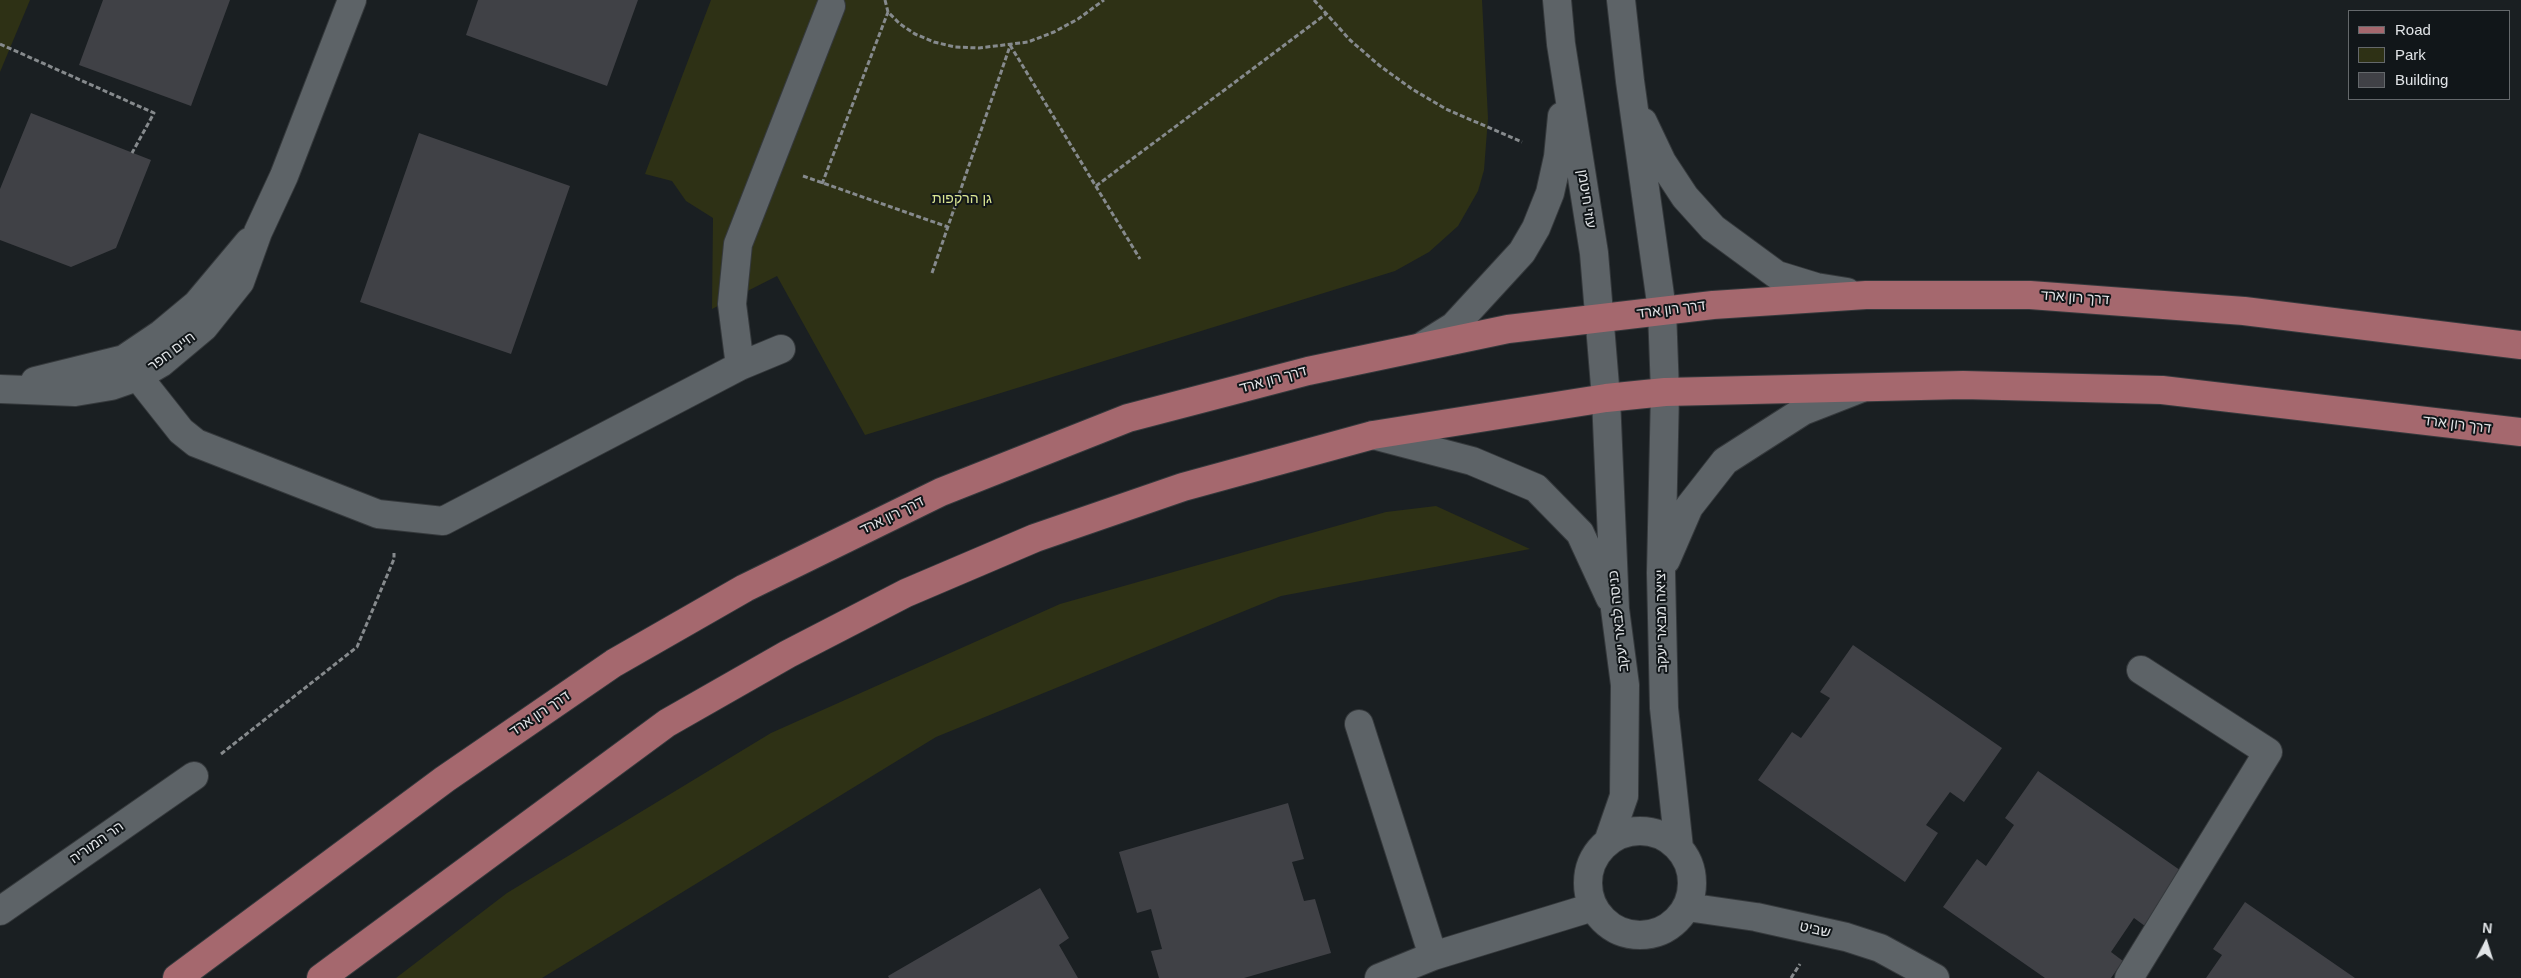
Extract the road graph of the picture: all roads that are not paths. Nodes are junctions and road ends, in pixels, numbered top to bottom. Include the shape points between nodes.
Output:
1 (352, 0) edge
2 (1557, 0) edge
3 (1621, 0) edge
4 (831, 6) dead end
5 (1562, 44) junction
6 (1630, 81) junction
7 (1866, 295) junction
8 (1662, 310) junction
9 (1600, 319) junction
10 (2521, 346) edge
11 (1419, 347) junction
12 (781, 349) dead end
13 (740, 366) junction
14 (131, 368) junction
15 (0, 385) edge
16 (1862, 388) junction
17 (0, 389) edge
18 (1665, 392) junction
19 (1606, 398) junction
20 (2521, 432) edge
21 (1374, 436) junction
22 (1661, 573) junction
23 (1615, 609) junction
24 (2142, 670) dead end
25 (1359, 724) dead end
26 (194, 776) road end
27 (1608, 842) junction
28 (1679, 848) junction
29 (1687, 906) junction
30 (1593, 907) junction
31 (0, 911) edge
32 (1433, 956) junction
33 (177, 978) edge
34 (321, 978) edge
35 (1379, 978) edge
36 (1935, 978) edge
37 (2129, 978) edge

1 - 14 street, חיים חפר via 240,282 204,328 161,363
2 - 5 street, עוזי חיטמן
3 - 6 street
4 - 13 street via 738,244 732,304
5 - 9 street, עוזי חיטמן via 1594,253
5 - 11 street via 1562,121 1558,157 1550,193 1536,228 1522,252 1454,326
6 - 7 street via 1644,124 1662,162 1685,197 1713,228 1777,275 1816,287
6 - 8 street
7 - 8 main road, דרך רון ארד
7 - 10 main road, דרך רון ארד via 2030,295 2244,311
8 - 9 main road, דרך רון ארד
8 - 18 street
9 - 11 main road, דרך רון ארד via 1508,329
9 - 19 street, עוזי חיטמן
11 - 33 main road, דרך רון ארד via 1308,371 1128,418 941,492 745,588 614,663 445,779
12 - 13 street
13 - 14 street via 443,521 378,514 196,443 181,431
14 - 15 street, חיים חפר
14 - 17 street, חיים חפר via 111,386 75,392
16 - 18 main road, דרך רון ארד
16 - 20 main road, דרך רון ארד via 1964,385 2162,390
16 - 22 street via 1803,411 1726,461 1689,507
18 - 19 main road, דרך רון ארד
18 - 22 street, יציאה מבאר יעקב
19 - 21 main road, דרך רון ארד
19 - 23 street, כניסה לבאר יעקב
21 - 23 street via 1472,461 1536,488 1580,533
21 - 34 main road, דרך רון ארד via 1173,490 1035,538 889,602 788,654 667,723
22 - 28 street, יציאה מבאר יעקב via 1664,708
23 - 27 street, כניסה לבאר יעקב via 1625,686 1624,796
24 - 37 street via 2268,752
25 - 32 street
26 - 31 street, הר המוריה
27 - 28 street via 1622,834 1638,831 1667,838
27 - 30 street via 1598,852 1588,878
28 - 29 street via 1688,860 1692,875 1692,891
29 - 30 street via 1671,925 1648,935 1616,930 1603,921
29 - 36 street, שביט via 1846,937 1880,948
30 - 32 street
32 - 35 street

